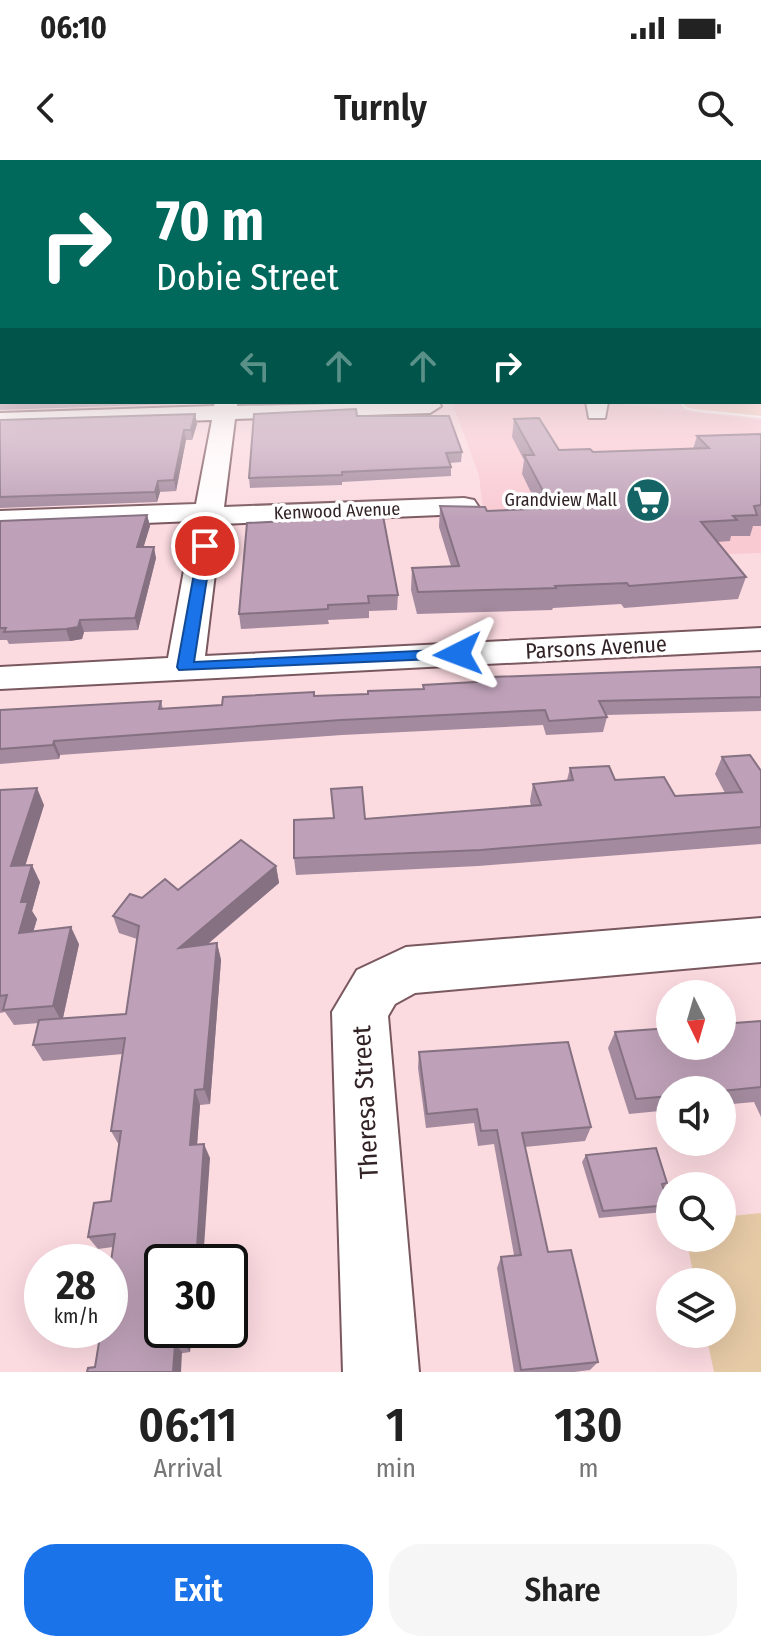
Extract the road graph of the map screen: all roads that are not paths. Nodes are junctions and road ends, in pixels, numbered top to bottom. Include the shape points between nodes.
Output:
1 (225, 407) edge
2 (315, 407) edge
3 (738, 407) edge
4 (761, 409) edge
5 (0, 420) edge
6 (464, 506) edge
7 (210, 514) junction
8 (0, 520) edge
9 (761, 639) edge
10 (185, 667) junction
11 (0, 678) edge
12 (761, 940) edge
13 (381, 1372) edge

1 - 2 street
1 - 5 street
1 - 7 street
3 - 4 main road
6 - 7 street, Kenwood Avenue
7 - 8 street, Kenwood Avenue
7 - 10 street
9 - 10 street, Parsons Avenue
10 - 11 street, Parsons Avenue
12 - 13 street, Theresa Street via 406,970 376,987 360,1012

